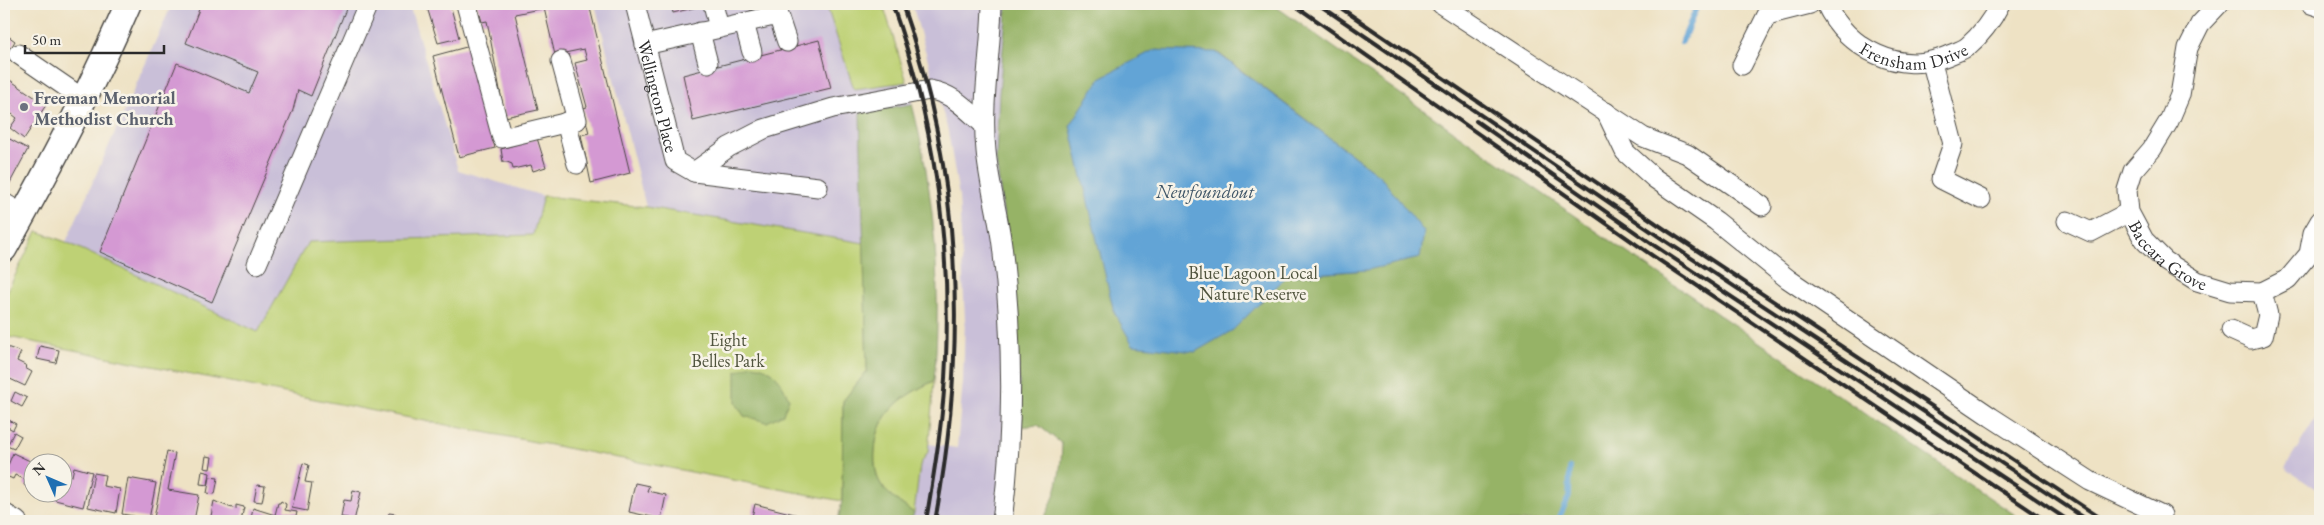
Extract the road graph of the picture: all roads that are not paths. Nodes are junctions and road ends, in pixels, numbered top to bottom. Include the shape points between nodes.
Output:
1 (128, 4) edge
2 (368, 4) edge
3 (466, 4) edge
4 (635, 4) edge
5 (713, 4) edge
6 (992, 4) edge
7 (1441, 4) edge
8 (1810, 4) edge
9 (1826, 4) edge
10 (2000, 4) edge
11 (2219, 4) edge
12 (2311, 4) edge
13 (2320, 8) edge
14 (744, 23) junction
15 (719, 28) junction
16 (700, 32) junction
17 (787, 42) dead end
18 (646, 45) junction
19 (752, 52) dead end
20 (18, 54) dead end
21 (560, 61) dead end
22 (708, 63) dead end
23 (1932, 63) junction
24 (1742, 65) dead end
25 (85, 100) junction
26 (1606, 112) junction
27 (566, 122) junction
28 (984, 125) junction
29 (577, 164) dead end
30 (694, 172) junction
31 (818, 187) dead end
32 (1981, 199) dead end
33 (1762, 206) dead end
34 (2129, 212) junction
35 (12, 216) edge
36 (2067, 221) dead end
37 (2320, 221) edge
38 (4, 249) edge
39 (257, 264) dead end
40 (2262, 292) junction
41 (2231, 330) dead end
42 (4, 513) edge
43 (2162, 515) dead end
44 (17, 521) edge
45 (1002, 521) edge

1 - 25 main road
2 - 39 street
3 - 27 street via 502,138
4 - 18 street, Wellington Place
5 - 15 street
6 - 28 street
7 - 26 street
8 - 24 street via 1767,15
9 - 23 street, Frensham Drive via 1847,35 1873,54 1900,63
10 - 23 street, Frensham Drive via 1989,24 1966,48
11 - 34 street, Baccara Grove via 2200,24 2188,48 2180,95 2169,121 2152,149 2133,170 2127,190
12 - 13 street
14 - 15 street
14 - 17 street via 778,15
14 - 19 street
15 - 16 street
16 - 18 street
16 - 22 street
18 - 30 street, Wellington Place via 674,161
20 - 25 street
21 - 27 street via 577,120
23 - 32 street via 1953,144 1941,179
25 - 35 main road
26 - 33 street via 1643,137 1687,154
26 - 43 street via 1625,152 1654,178 1716,221 1788,279 2090,481
27 - 29 street
28 - 30 street via 952,97 930,90 833,108 764,129 729,147
28 - 45 street via 1008,309 1011,412
30 - 31 street, Wellington Place
34 - 36 street via 2090,232
34 - 40 street, Baccara Grove via 2144,240 2165,261 2197,281 2230,291
35 - 38 main road
37 - 40 street via 2313,234 2309,254 2288,278
40 - 41 street via 2268,314 2263,336 2251,339
42 - 44 street

